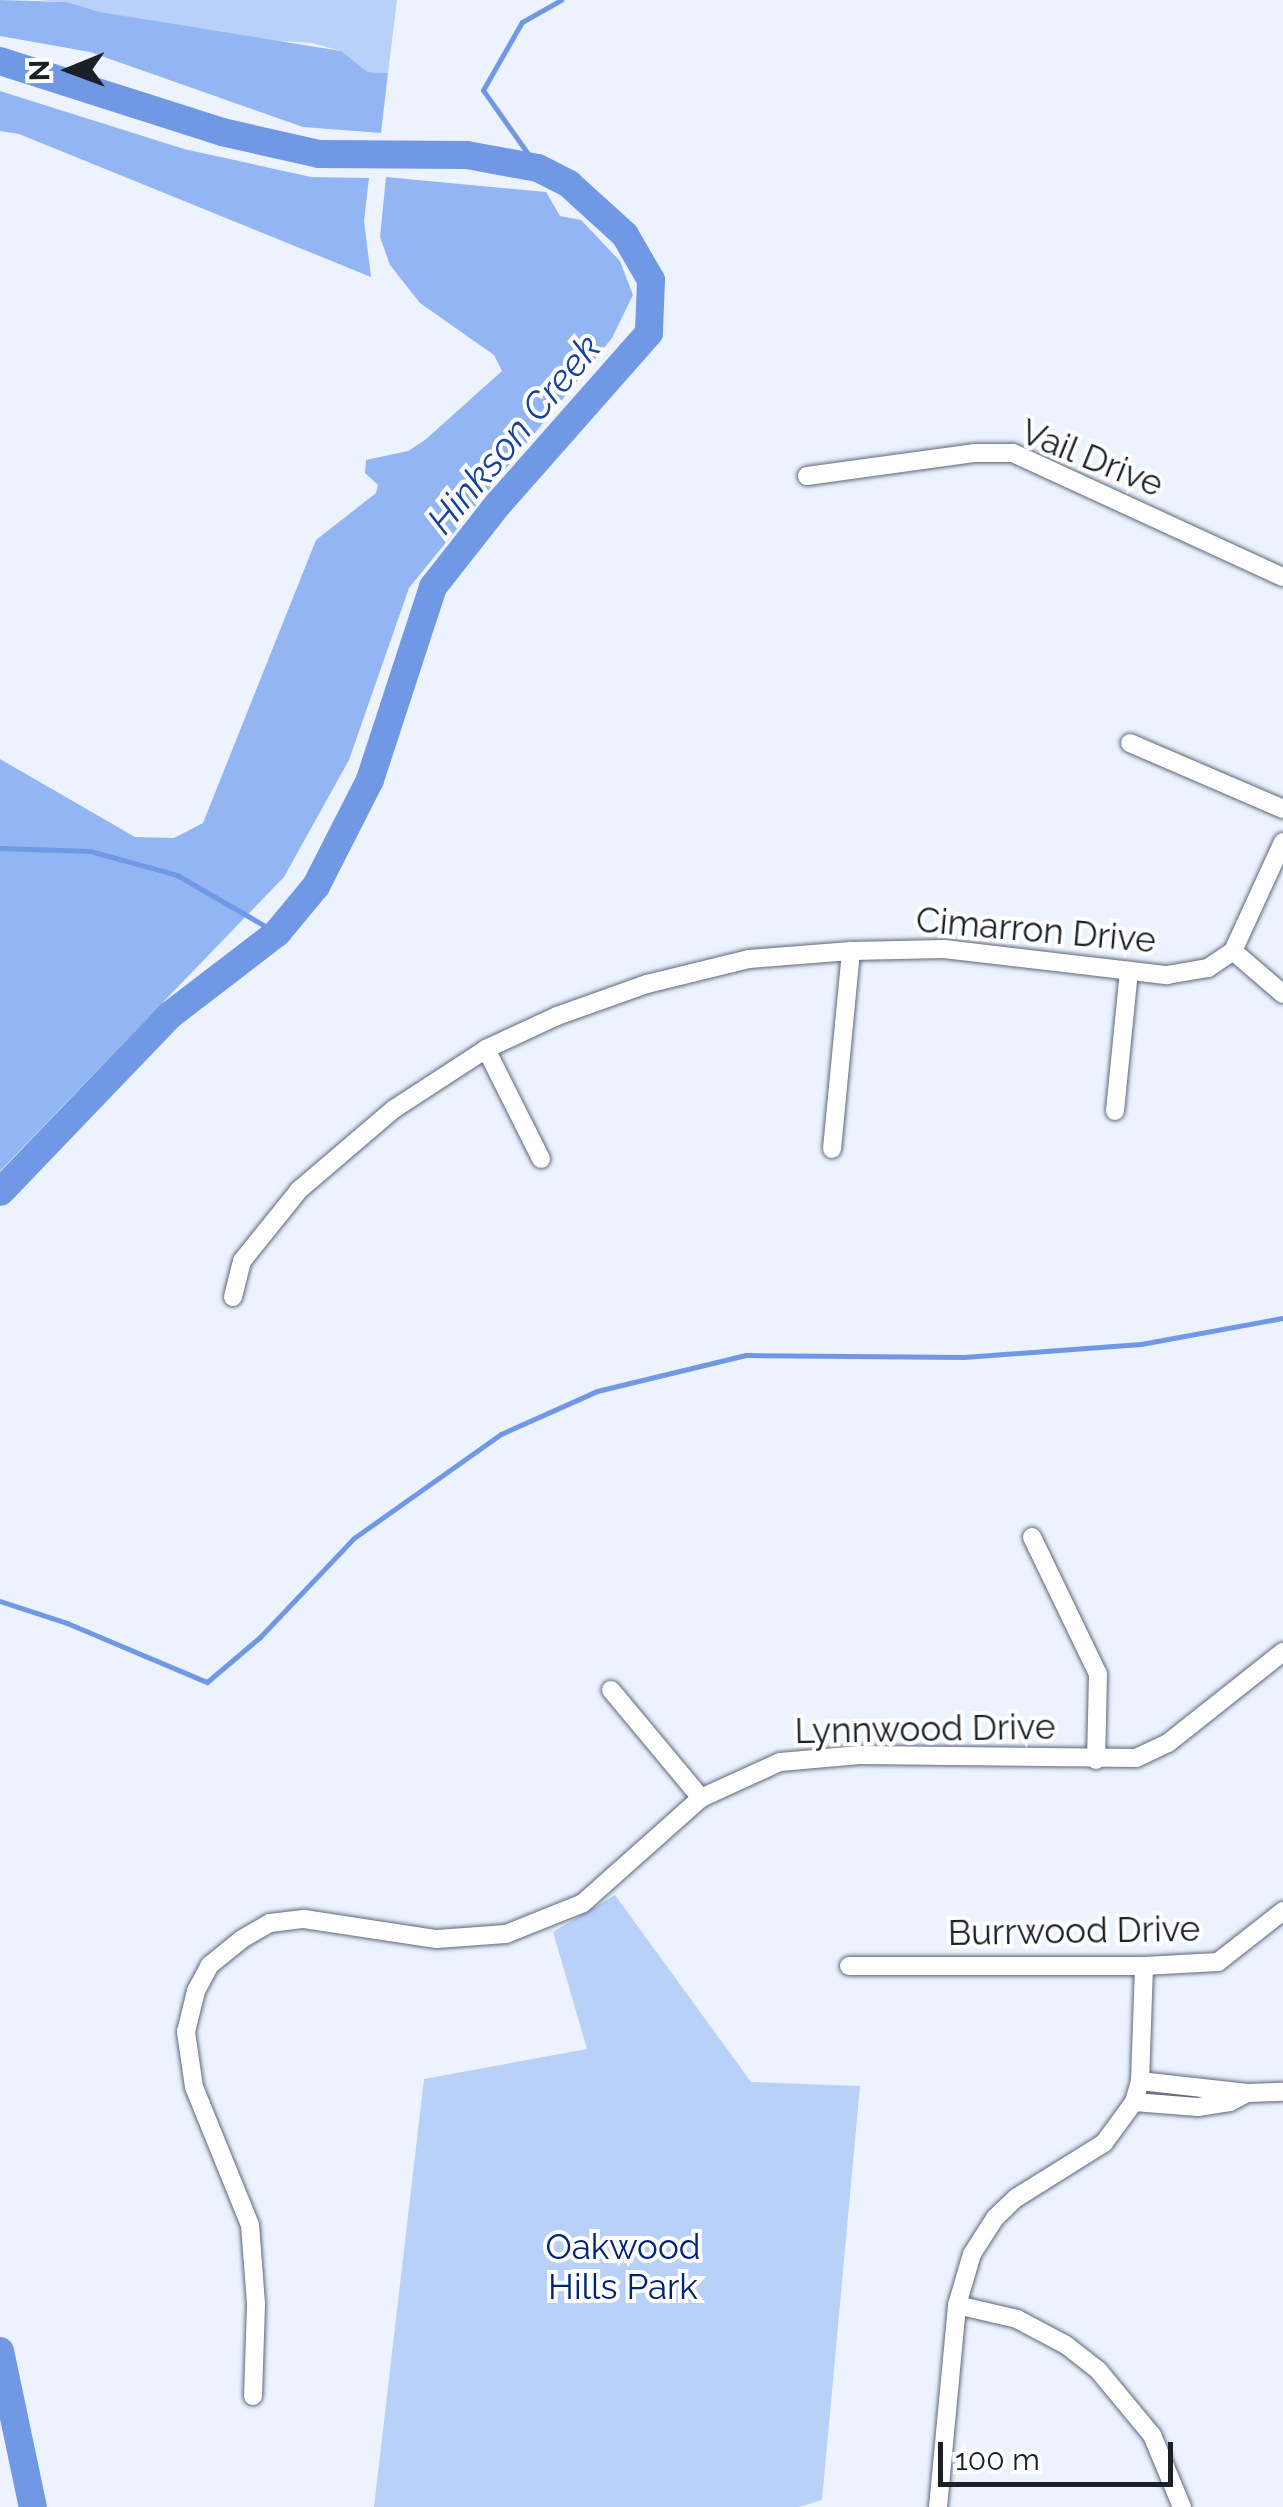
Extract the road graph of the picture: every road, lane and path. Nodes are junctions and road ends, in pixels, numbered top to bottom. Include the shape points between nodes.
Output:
1 (806, 476) dead end
2 (1283, 577) edge
3 (1130, 744) dead end
4 (1283, 809) edge
5 (1283, 842) edge
6 (851, 951) junction
7 (1233, 951) junction
8 (1129, 971) junction
9 (1283, 994) edge
10 (486, 1049) junction
11 (1115, 1111) dead end
12 (832, 1149) dead end
13 (541, 1158) dead end
14 (233, 1297) dead end
15 (1032, 1537) dead end
16 (1283, 1652) edge
17 (611, 1690) dead end
18 (1096, 1760) junction
19 (701, 1798) junction
20 (1283, 1912) edge
21 (849, 1966) dead end
22 (1144, 1966) junction
23 (1140, 2080) junction
24 (1283, 2092) edge
25 (1248, 2093) junction
26 (1134, 2102) junction
27 (957, 2305) junction
28 (253, 2396) dead end
29 (938, 2507) edge
30 (1182, 2507) edge

1 - 2 street, Vail Drive via 1013,453
3 - 4 street
5 - 7 street
6 - 8 street, Cimarron Drive via 944,949
6 - 10 street, Cimarron Drive via 749,960 647,984
6 - 12 street
7 - 8 street, Cimarron Drive via 1208,968 1167,975
7 - 9 street
8 - 11 street
10 - 13 street
10 - 14 street, Cimarron Drive via 394,1109 299,1190 242,1260
15 - 18 street via 1098,1674
16 - 18 street, Lynnwood Drive via 1168,1743 1136,1758
17 - 19 street
18 - 19 street, Lynnwood Drive via 780,1762
19 - 28 street, Lynnwood Drive via 583,1903 506,1934 437,1939 342,1922 287,1921 270,1923 210,1965 186,2032 188,2058 250,2225
20 - 22 street, Burrwood Drive via 1218,1962
21 - 22 street, Burrwood Drive
22 - 23 street
23 - 25 street
23 - 26 street
24 - 25 street
25 - 26 street via 1198,2107
26 - 27 street via 1104,2143 994,2218 972,2254
27 - 29 street
27 - 30 street via 1017,2320 1098,2370 1152,2435

